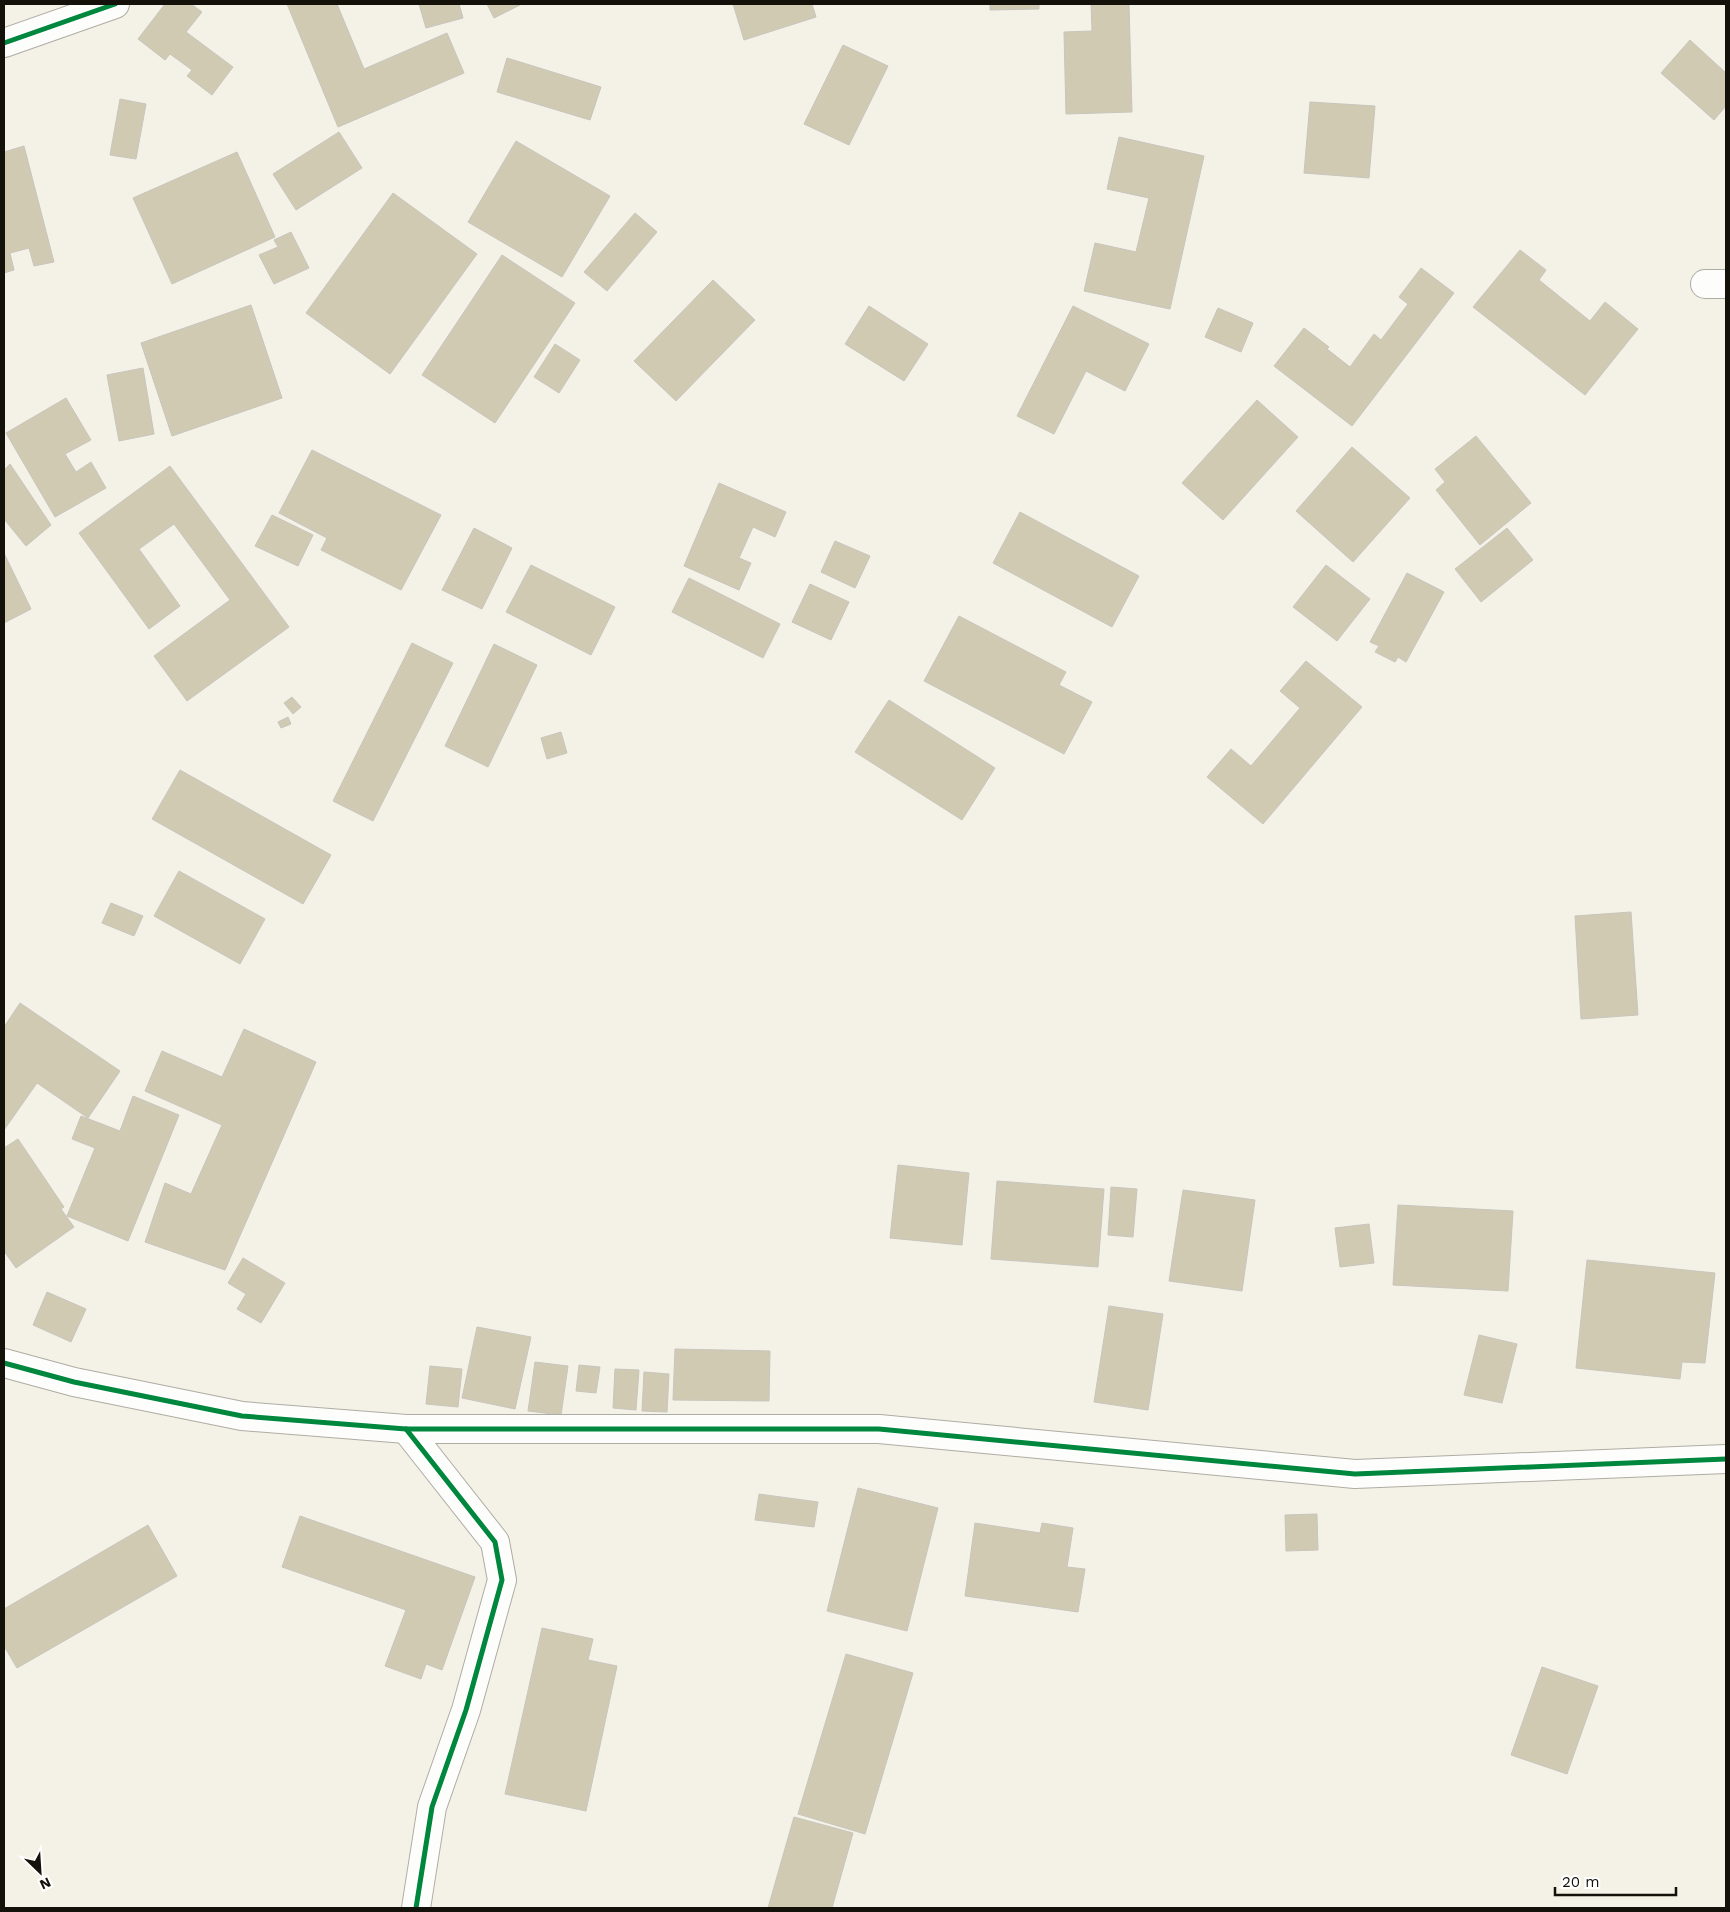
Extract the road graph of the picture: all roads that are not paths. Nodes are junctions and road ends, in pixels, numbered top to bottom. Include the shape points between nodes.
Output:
1 (115, 4) edge
2 (4, 43) edge
3 (4, 1363) edge
4 (406, 1429) junction
5 (1726, 1459) edge
6 (416, 1908) edge

1 - 2 street
3 - 4 street via 74,1382 242,1416
4 - 5 street via 879,1429 1355,1474
4 - 6 street via 496,1542 502,1580 466,1710 432,1807

